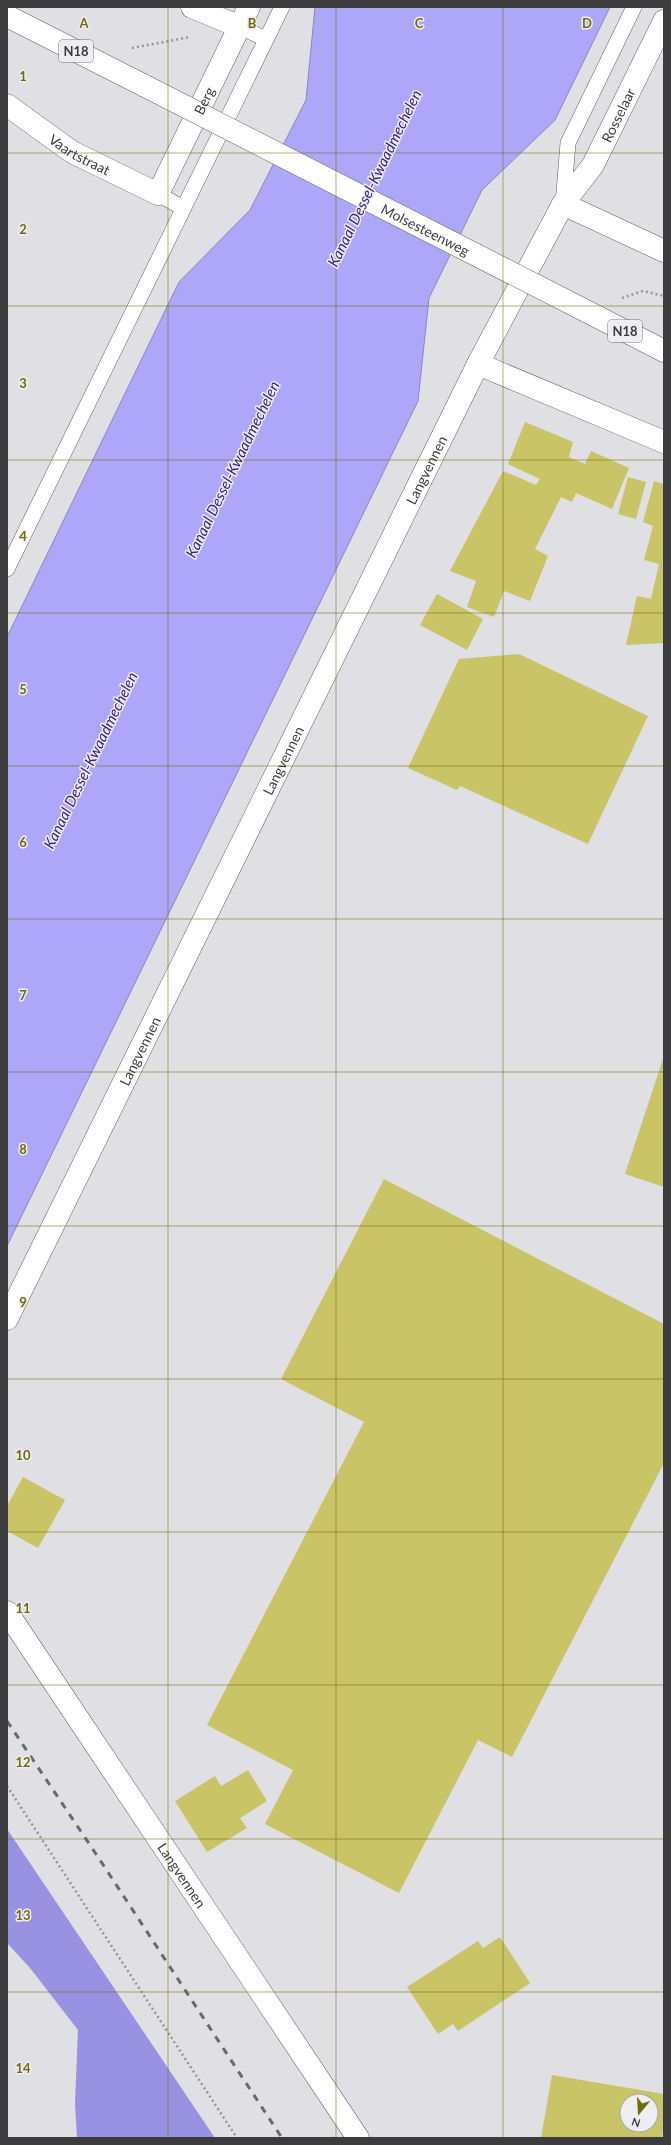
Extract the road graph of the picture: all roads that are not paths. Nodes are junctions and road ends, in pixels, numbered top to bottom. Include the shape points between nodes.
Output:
1 (192, 7) edge
2 (249, 7) edge
3 (282, 7) edge
4 (634, 7) edge
5 (7, 16) edge
6 (664, 21) edge
7 (240, 27) junction
8 (266, 39) junction
9 (7, 105) edge
10 (158, 194) junction
11 (562, 204) junction
12 (183, 208) junction
13 (664, 251) edge
14 (664, 351) edge
15 (478, 364) junction
16 (664, 442) edge
17 (7, 569) edge
18 (7, 1319) edge
19 (7, 1612) edge
20 (358, 2138) edge

1 - 7 street
2 - 7 street, Berg
3 - 8 lane
4 - 11 lane via 568,143
5 - 14 street, Molsesteenweg / N18, bridge
6 - 11 street, Rosselaar via 593,165
7 - 8 lane
7 - 10 street, Berg
8 - 12 lane
9 - 10 street, Vaartstraat via 72,152
10 - 12 lane
11 - 13 street
11 - 15 street, Langvennen
12 - 17 lane
15 - 16 street
15 - 18 street, Langvennen
19 - 20 street, Langvennen

